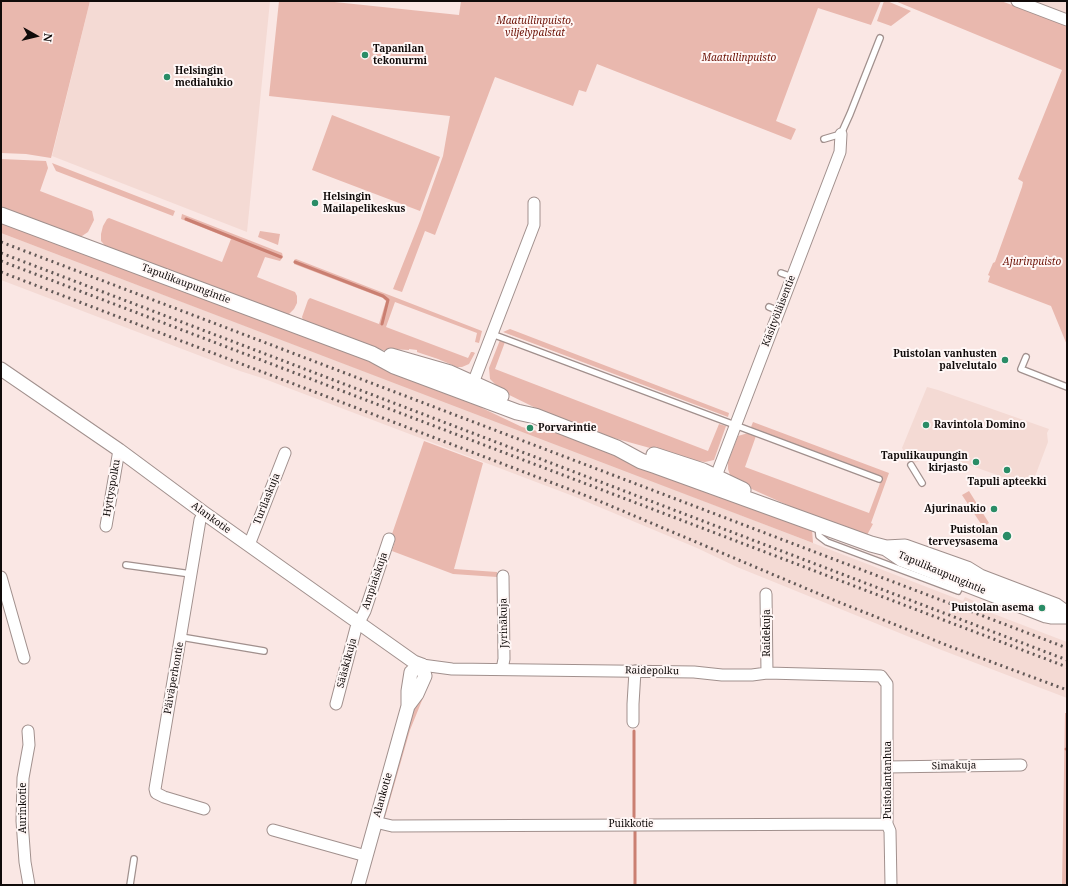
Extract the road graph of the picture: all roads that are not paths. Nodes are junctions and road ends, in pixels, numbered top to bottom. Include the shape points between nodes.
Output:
1 (1017, 1) edge
2 (1067, 20) edge
3 (880, 38) dead end
4 (840, 134) junction
5 (824, 139) dead end
6 (534, 203) dead end
7 (1, 215) edge
8 (781, 273) dead end
9 (792, 277) junction
10 (768, 307) dead end
11 (779, 311) junction
12 (492, 334) junction
13 (1026, 357) dead end
14 (1, 369) edge
15 (1067, 387) edge
16 (471, 388) junction
17 (736, 426) junction
18 (119, 450) junction
19 (285, 453) dead end
20 (911, 465) dead end
21 (879, 479) dead end
22 (714, 482) junction
23 (922, 483) dead end
24 (204, 513) junction
25 (818, 524) junction
26 (106, 526) dead end
27 (389, 539) dead end
28 (249, 545) junction
29 (886, 548) junction
30 (126, 566) dead end
31 (191, 574) junction
32 (503, 576) dead end
33 (1, 577) edge
34 (962, 582) junction
35 (766, 594) dead end
36 (1067, 615) edge
37 (359, 622) junction
38 (181, 637) junction
39 (264, 651) dead end
40 (24, 658) dead end
41 (422, 665) junction
42 (502, 669) junction
43 (635, 671) junction
44 (767, 673) junction
45 (881, 676) joint
46 (336, 704) dead end
47 (633, 722) dead end
48 (28, 731) dead end
49 (1021, 765) dead end
50 (887, 767) junction
51 (204, 809) dead end
52 (375, 822) junction
53 (887, 824) junction
54 (273, 830) dead end
55 (366, 856) junction
56 (134, 859) dead end
57 (30, 885) edge
58 (130, 885) edge
59 (358, 885) edge
60 (891, 885) edge

1 - 2 street
3 - 4 lane
4 - 5 lane
4 - 9 street, Käsityöläisentie via 840,152
6 - 12 street via 534,225
7 - 16 main road, Tapulikaupungintie via 372,354 397,357 450,373
8 - 9 lane
9 - 11 street, Käsityöläisentie
10 - 11 lane
11 - 17 street, Käsityöläisentie
12 - 16 street
12 - 17 lane
13 - 15 lane via 1021,369
14 - 18 street, Alankotie
16 - 22 main road, Tapulikaupungintie via 519,405 535,416 617,448 641,461
17 - 21 lane
17 - 22 street, Käsityöläisentie
18 - 24 street, Alankotie
18 - 26 street, Hyttyspolku
19 - 28 street, Turilaskuja
20 - 23 lane
22 - 25 main road, Tapulikaupungintie via 775,509
24 - 28 street, Alankotie
24 - 31 street, Päiväperhontie via 200,520
25 - 29 main road, Tapulikaupungintie
25 - 34 lane via 819,536 827,542 958,591
27 - 37 street, Ampiaiskuja
28 - 37 street, Alankotie
29 - 34 main road, Tapulikaupungintie via 902,559
29 - 36 main road, Tapulikaupungintie via 906,547 967,569 980,577 1051,604
30 - 31 lane
31 - 38 street, Päiväperhontie
32 - 42 street, Jyrinäkuja
33 - 40 street
34 - 36 main road, Tapulikaupungintie via 1046,615
35 - 44 street, Raidekuja
37 - 41 street, Alankotie via 414,662
37 - 46 street, Sääskikuja
38 - 39 lane
38 - 51 street, Päiväperhontie via 155,789 156,793 164,797
41 - 42 street, Raidepolku via 452,669
41 - 52 street, Alankotie via 411,672 408,706
42 - 43 street, Raidepolku
43 - 44 street, Raidepolku via 752,676
43 - 47 street
44 - 45 street, Raidepolku
45 - 50 street, Puistolantanhua via 887,684
48 - 57 street, Aurinkotie via 22,821 24,856
49 - 50 street, Simakuja
50 - 53 street, Puistolantanhua
52 - 53 street, Puikkotie via 392,826
52 - 55 street, Alankotie
53 - 60 street, Puistolantanhua via 890,831
54 - 55 street
55 - 59 street, Alankotie
56 - 58 lane

